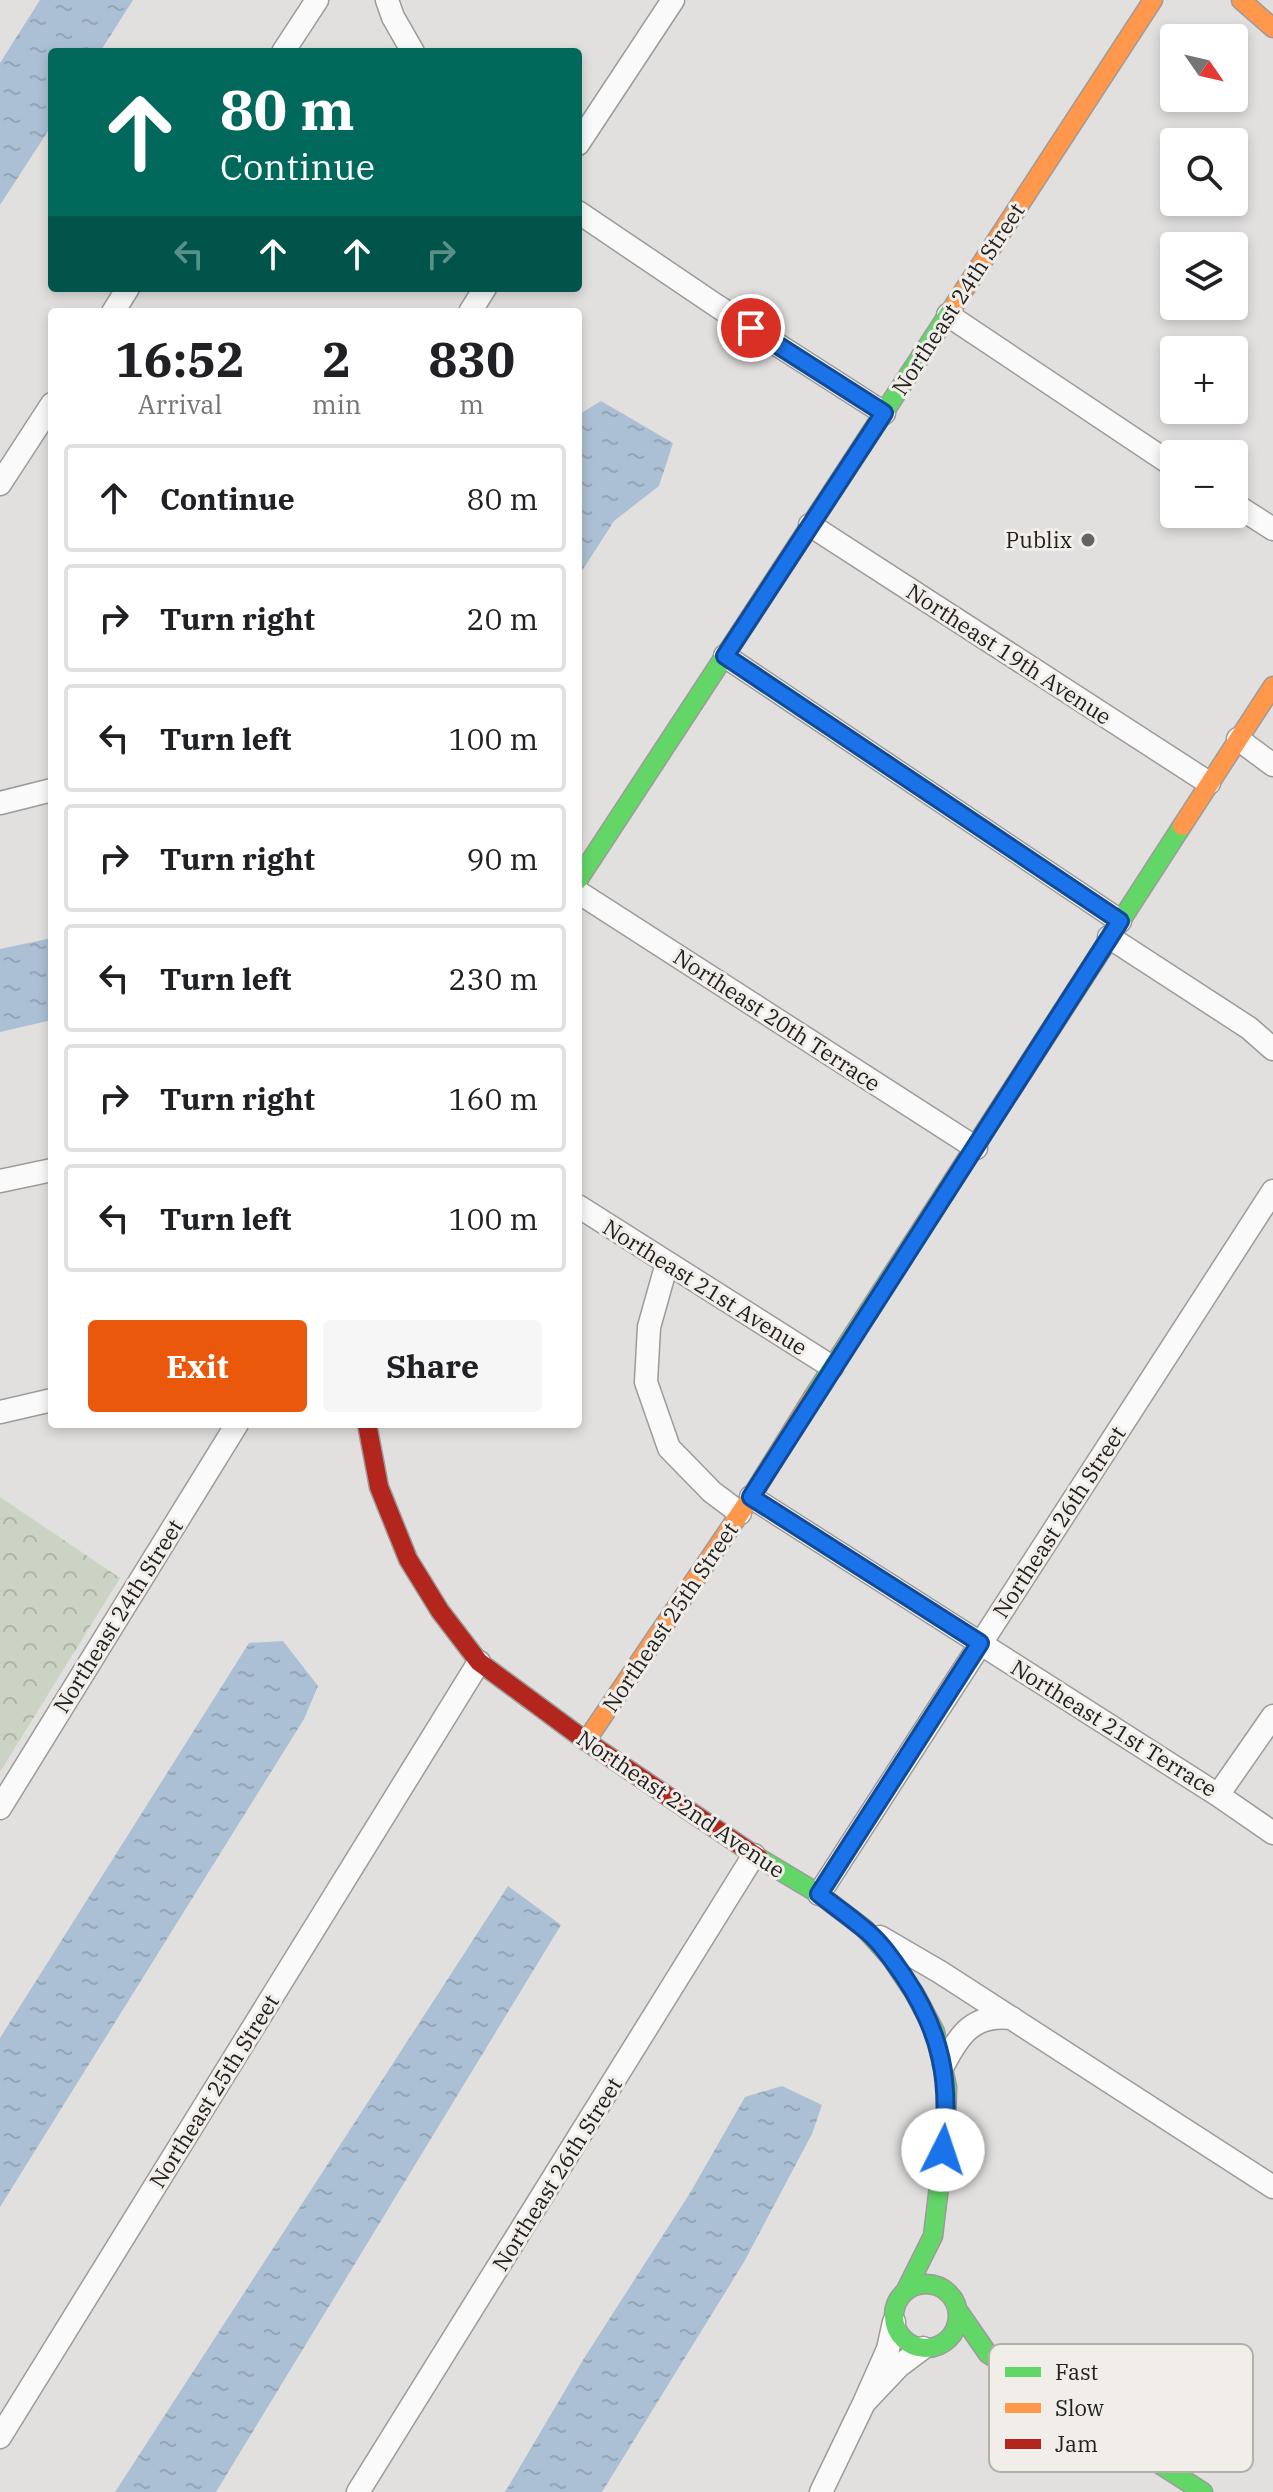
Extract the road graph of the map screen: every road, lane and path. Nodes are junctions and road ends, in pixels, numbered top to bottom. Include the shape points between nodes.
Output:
1 (317, 0) edge
2 (387, 0) edge
3 (673, 0) edge
4 (1153, 0) edge
5 (1241, 0) edge
6 (1273, 28) edge
7 (286, 48) edge
8 (411, 48) edge
9 (582, 138) edge
10 (582, 215) edge
11 (948, 315) junction
12 (48, 410) edge
13 (884, 413) junction
14 (1160, 457) edge
15 (0, 484) edge
16 (1248, 513) edge
17 (810, 525) junction
18 (1273, 529) edge
19 (725, 656) junction
20 (1273, 686) edge
21 (1238, 739) junction
22 (1273, 765) edge
23 (1209, 783) junction
24 (48, 791) edge
25 (0, 803) edge
26 (582, 874) edge
27 (582, 895) edge
28 (1115, 929) junction
29 (1273, 1049) edge
30 (976, 1148) junction
31 (48, 1171) edge
32 (0, 1181) edge
33 (1273, 1191) edge
34 (582, 1209) edge
35 (667, 1263) junction
36 (832, 1367) junction
37 (48, 1401) edge
38 (0, 1412) edge
39 (226, 1428) edge
40 (368, 1428) edge
41 (746, 1505) junction
42 (980, 1643) junction
43 (479, 1662) junction
44 (1273, 1716) edge
45 (586, 1741) junction
46 (1218, 1795) junction
47 (0, 1808) edge
48 (1273, 1833) edge
49 (754, 1855) junction
50 (819, 1894) junction
51 (865, 1929) junction
52 (1012, 2018) junction
53 (944, 2064) junction
54 (1273, 2187) edge
55 (933, 2236) junction
56 (906, 2290) junction
57 (949, 2292) junction
58 (959, 2312) junction
59 (894, 2322) junction
60 (930, 2348) junction
61 (988, 2354) joint
62 (864, 2403) junction
63 (0, 2437) edge
64 (1172, 2472) edge
65 (358, 2492) edge
66 (821, 2492) edge
67 (1203, 2492) edge

1 - 7 street
2 - 8 street
3 - 9 street
4 - 11 street, Northeast 24th Street
5 - 6 street
10 - 13 street
11 - 13 street, Northeast 24th Street
11 - 14 street
12 - 15 street
13 - 17 street, Northeast 24th Street
16 - 18 street
17 - 19 street, Northeast 24th Street
17 - 23 street, Northeast 19th Avenue
19 - 26 street, Northeast 24th Street
19 - 28 street
20 - 21 street, Northeast 25th Street
21 - 22 street
21 - 23 street, Northeast 25th Street
23 - 28 street, Northeast 25th Street
24 - 25 street
27 - 30 street, Northeast 20th Terrace
28 - 29 street
28 - 30 street, Northeast 25th Street
30 - 36 street, Northeast 25th Street
31 - 32 street
33 - 42 street, Northeast 26th Street
34 - 35 street, Northeast 21st Avenue
35 - 36 street, Northeast 21st Avenue
35 - 41 street, Northeast 21st Terrace via 649,1327 646,1382 669,1448 712,1492
36 - 41 street, Northeast 25th Street
37 - 38 street
39 - 47 street, Northeast 24th Street
40 - 43 street, Northeast 22nd Avenue via 379,1487 408,1559
41 - 42 street, Northeast 21st Terrace
41 - 45 street, Northeast 25th Street
42 - 46 street, Northeast 21st Terrace
42 - 50 street, Northeast 26th Street
43 - 45 street, Northeast 22nd Avenue
43 - 63 street, Northeast 25th Street
44 - 46 street
45 - 49 street, Northeast 22nd Avenue
46 - 48 street, Northeast 21st Terrace
49 - 50 street, Northeast 22nd Avenue
49 - 65 street, Northeast 26th Street
50 - 51 street, Northeast 22nd Avenue
51 - 52 street, Northeast 22nd Avenue
51 - 53 street via 915,1994
52 - 53 street via 979,2020
52 - 54 street, Northeast 22nd Avenue
53 - 55 street via 946,2128
55 - 56 street
55 - 57 street
56 - 57 street via 928,2283
56 - 59 street via 898,2299
57 - 58 street
58 - 60 street via 954,2333
58 - 61 street
59 - 60 street via 909,2344
59 - 62 street
60 - 61 street
60 - 62 street via 899,2366
62 - 66 street
64 - 67 street

